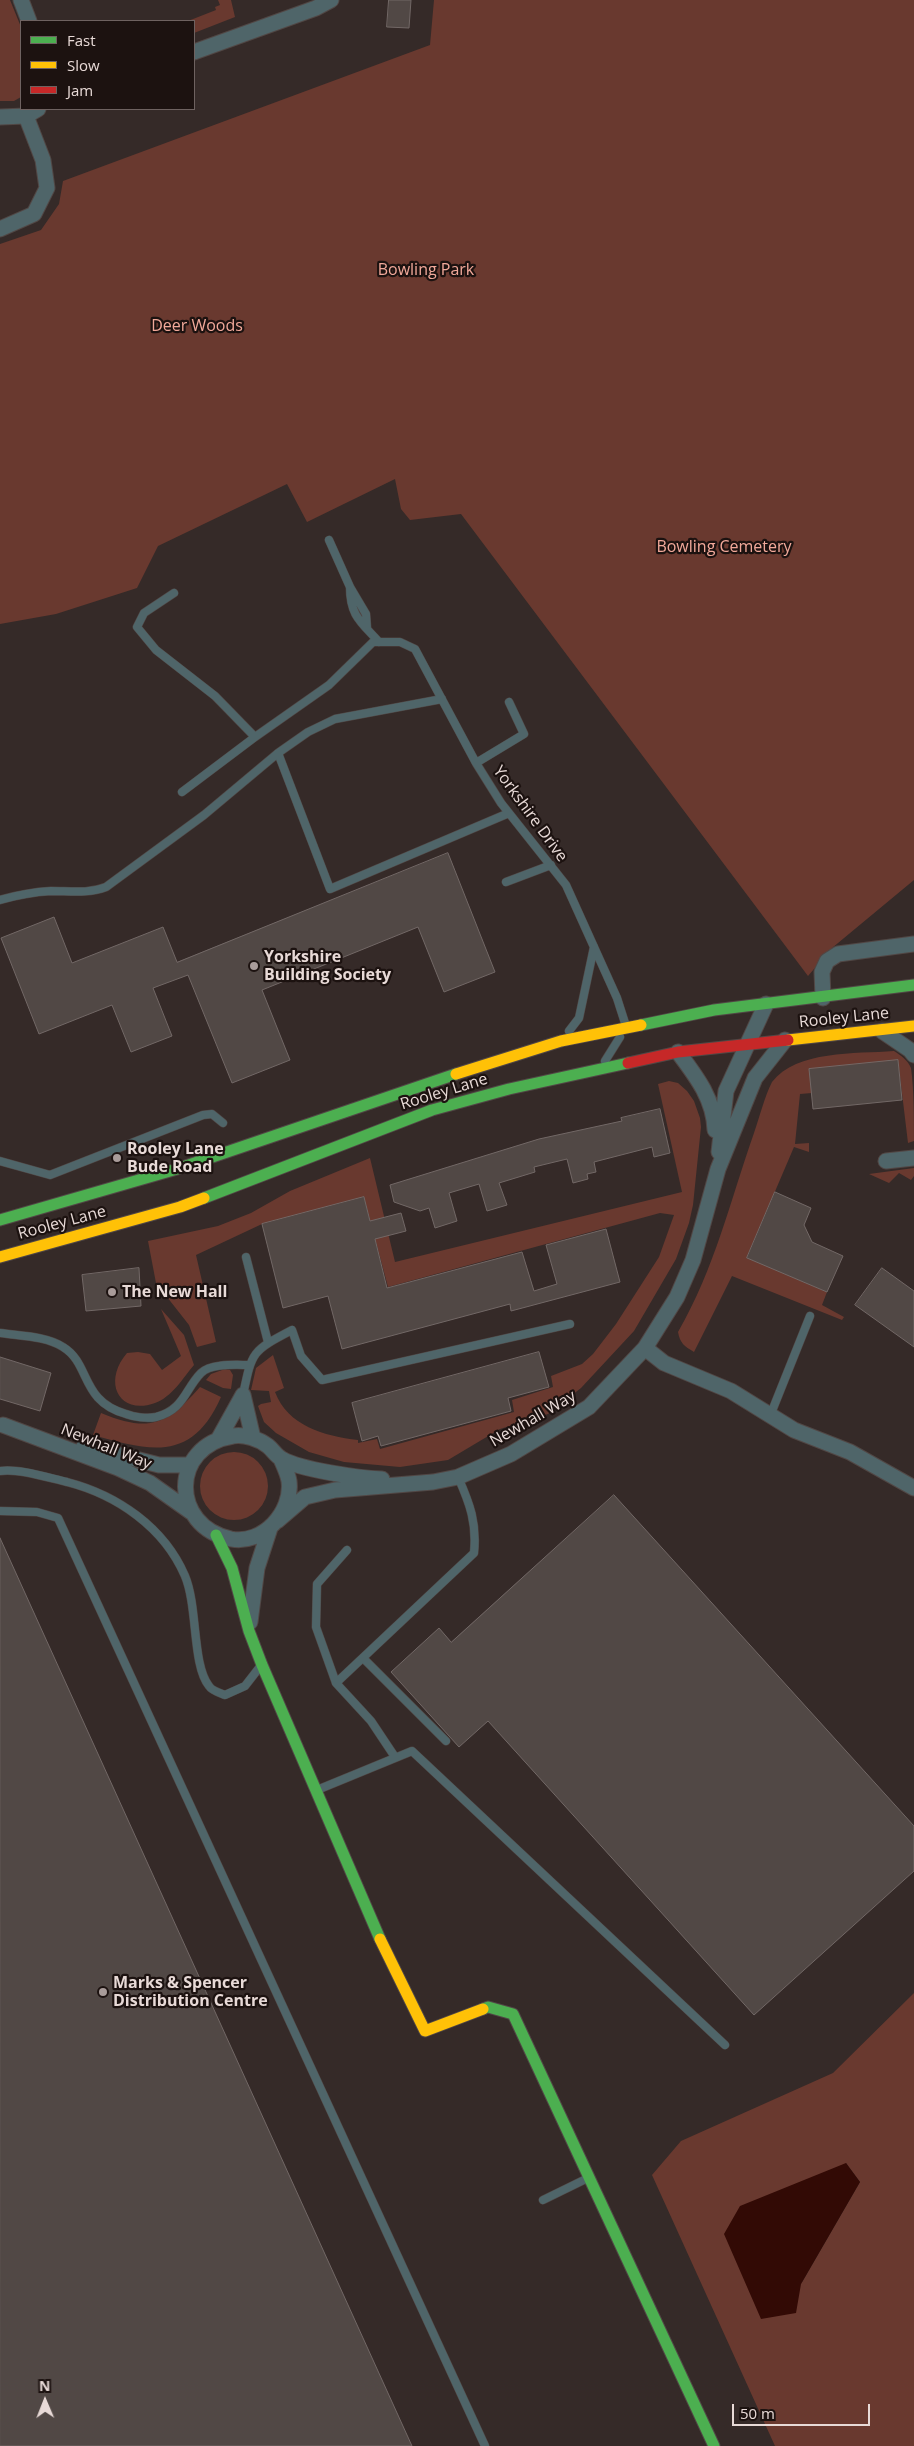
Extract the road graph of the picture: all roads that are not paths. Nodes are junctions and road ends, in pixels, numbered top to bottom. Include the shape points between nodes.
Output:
1 (20, 0) edge
2 (331, 0) edge
3 (29, 20) edge
4 (195, 52) edge
5 (32, 112) edge
6 (0, 117) edge
7 (0, 229) edge
8 (329, 540) dead end
9 (174, 593) dead end
10 (379, 642) junction
11 (442, 699) junction
12 (509, 702) dead end
13 (255, 737) junction
14 (278, 753) junction
15 (476, 762) junction
16 (182, 792) dead end
17 (509, 813) junction
18 (551, 865) junction
19 (506, 882) dead end
20 (0, 900) edge
21 (914, 944) edge
22 (594, 947) junction
23 (914, 985) edge
24 (823, 998) junction
25 (766, 1004) junction
26 (914, 1026) edge
27 (627, 1027) junction
28 (881, 1030) junction
29 (785, 1040) junction
30 (562, 1041) junction
31 (746, 1043) junction
32 (678, 1052) junction
33 (914, 1056) edge
34 (601, 1067) junction
35 (223, 1123) dead end
36 (914, 1158) edge
37 (0, 1161) edge
38 (886, 1161) dead end
39 (718, 1169) junction
40 (0, 1220) edge
41 (0, 1256) edge
42 (246, 1257) dead end
43 (810, 1316) dead end
44 (570, 1324) dead end
45 (0, 1333) edge
46 (268, 1342) junction
47 (645, 1348) junction
48 (249, 1365) junction
49 (243, 1395) junction
50 (770, 1416) junction
51 (1, 1425) edge
52 (253, 1438) junction
53 (218, 1440) junction
54 (281, 1459) junction
55 (190, 1464) junction
56 (0, 1471) edge
57 (458, 1477) junction
58 (433, 1482) junction
59 (914, 1488) edge
60 (0, 1511) edge
61 (191, 1512) junction
62 (274, 1525) junction
63 (216, 1535) junction
64 (347, 1550) dead end
65 (249, 1631) junction
66 (363, 1658) junction
67 (262, 1665) junction
68 (336, 1683) junction
69 (446, 1741) dead end
70 (395, 1757) junction
71 (315, 1791) junction
72 (725, 2045) dead end
73 (589, 2178) junction
74 (542, 2200) dead end
75 (485, 2446) edge
76 (714, 2446) edge

1 - 3 street
2 - 4 street
5 - 6 street
5 - 7 street via 47,188 34,214
8 - 10 lane via 366,614 367,628
9 - 13 lane via 144,613 137,627 156,650 216,696
10 - 11 lane, Yorkshire Drive via 400,642 415,649
10 - 13 lane via 373,642 329,685
11 - 14 lane via 335,719 308,732
11 - 15 lane, Yorkshire Drive
12 - 15 lane via 524,734
13 - 16 lane
14 - 17 lane via 330,889
14 - 20 lane via 204,815 106,887 93,892 50,891
15 - 17 lane, Yorkshire Drive
17 - 18 lane, Yorkshire Drive
18 - 19 lane
18 - 22 lane, Yorkshire Drive via 566,885
21 - 24 street via 838,954 827,961 822,972
22 - 27 lane, Yorkshire Drive
22 - 30 lane via 579,1018
23 - 24 main road, Rooley Lane
24 - 25 main road, Rooley Lane
25 - 27 main road, Rooley Lane via 714,1010
25 - 31 street, Newhall Way
26 - 28 main road, Rooley Lane
27 - 30 main road, Rooley Lane
27 - 34 lane
28 - 29 main road, Rooley Lane
28 - 33 street
29 - 31 main road, Rooley Lane
29 - 39 street, Newhall Way via 755,1078
30 - 40 main road, Rooley Lane via 177,1169
31 - 32 main road, Rooley Lane
31 - 39 street, Newhall Way via 726,1091
32 - 34 main road, Rooley Lane
32 - 39 street, Newhall Way via 701,1084 714,1113
34 - 41 main road, Rooley Lane via 432,1110 180,1207
35 - 37 lane via 212,1114 203,1115 50,1175
36 - 38 street
39 - 47 street, Newhall Way via 694,1260 677,1297
42 - 46 lane
43 - 50 lane
44 - 46 lane via 322,1380 301,1356 292,1330
45 - 48 lane via 62,1346 70,1352 90,1389 104,1405 134,1417 156,1417 179,1404 202,1372 221,1366
46 - 48 lane via 259,1348
47 - 50 street via 664,1363 731,1392
47 - 57 street, Newhall Way via 589,1407 511,1454
48 - 49 lane
49 - 52 street
49 - 53 street
50 - 59 street via 794,1430 850,1452
51 - 55 street, Newhall Way via 159,1465
51 - 61 street, Newhall Way via 118,1468 150,1483
52 - 53 street via 235,1436
52 - 54 street, Newhall Way via 267,1444
53 - 55 street via 202,1450
54 - 58 street, Newhall Way via 339,1474
54 - 62 street, Newhall Way via 289,1480 288,1499
55 - 61 street via 185,1484
56 - 67 lane via 47,1477 91,1489 129,1508 161,1539 185,1576 193,1605 200,1672 210,1688 225,1695 245,1686
57 - 58 street, Newhall Way
57 - 66 lane via 470,1503 476,1531 474,1552
58 - 62 street, Newhall Way via 335,1490 305,1497
60 - 75 lane via 37,1512 58,1518
61 - 63 street, Newhall Way
62 - 63 street, Newhall Way via 246,1539
62 - 65 street via 257,1568
63 - 65 main road via 232,1568
64 - 68 lane via 317,1584 316,1627
65 - 67 main road
66 - 68 lane
66 - 69 lane
67 - 71 main road
68 - 70 lane via 371,1721
70 - 71 lane
70 - 72 lane via 412,1751
71 - 73 main road via 425,2032 488,2007 513,2014
73 - 74 lane
73 - 76 main road

